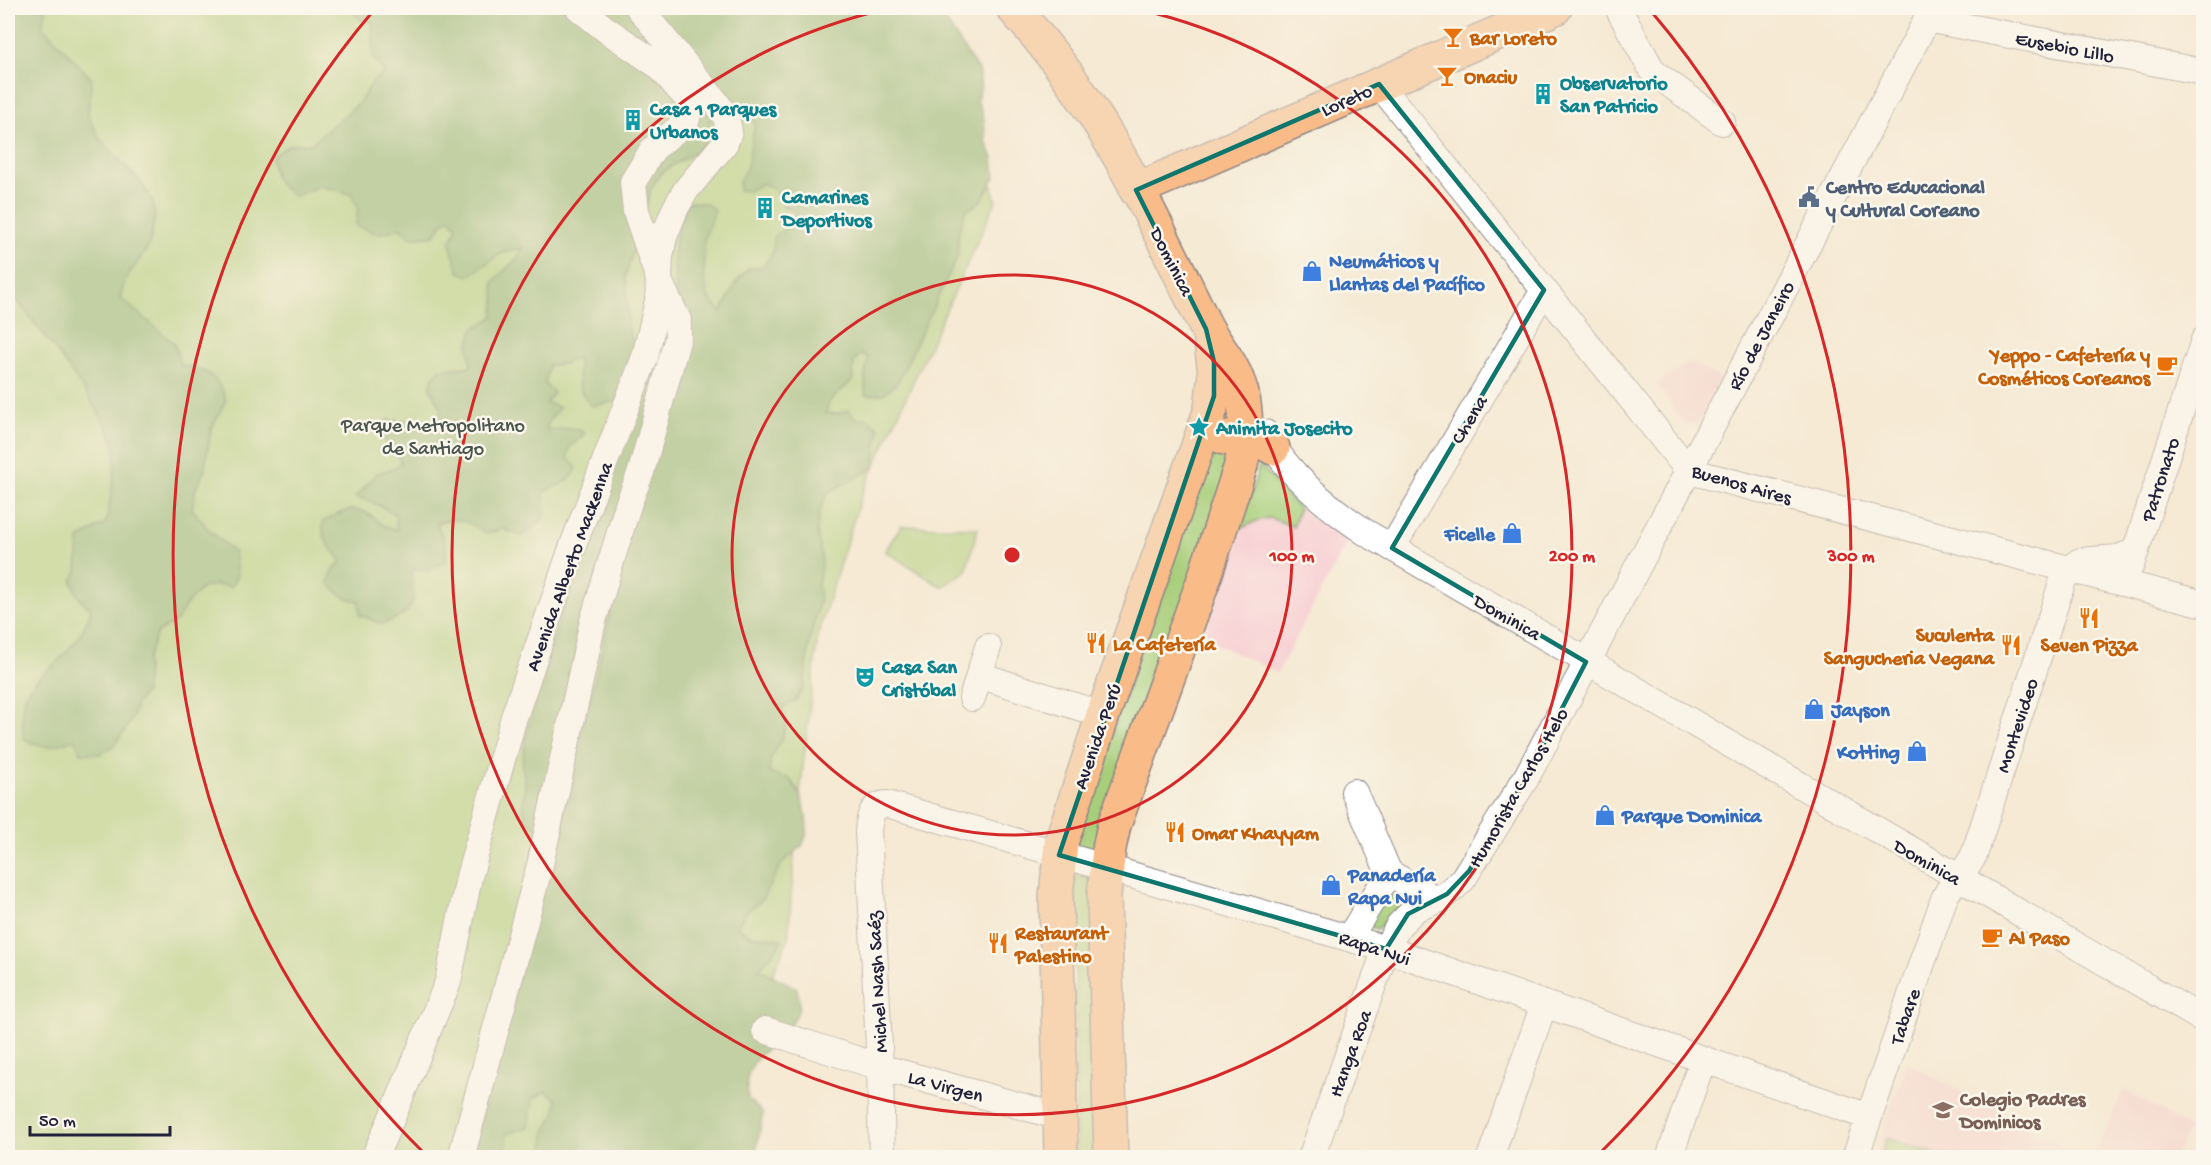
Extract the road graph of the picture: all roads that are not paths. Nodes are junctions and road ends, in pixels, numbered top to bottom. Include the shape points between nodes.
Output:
1 (579, 8) edge
2 (639, 8) edge
3 (1013, 8) edge
4 (1555, 8) edge
5 (1618, 8) edge
6 (1929, 13) edge
7 (2204, 72) edge
8 (1379, 84) junction
9 (1722, 122) dead end
10 (1136, 190) junction
11 (660, 283) junction
12 (1544, 290) junction
13 (1206, 329) junction
14 (2204, 340) edge
15 (1259, 442) junction
16 (1191, 462) junction
17 (1689, 471) junction
18 (1392, 548) junction
19 (2136, 551) junction
20 (2070, 569) junction
21 (2126, 584) junction
22 (2204, 604) edge
23 (988, 647) dead end
24 (1586, 662) junction
25 (1103, 716) junction
26 (1354, 792) dead end
27 (874, 807) joint
28 (1059, 855) junction
29 (1106, 868) junction
30 (1389, 873) junction
31 (1958, 878) junction
32 (1438, 900) junction
33 (1349, 938) junction
34 (1386, 950) junction
35 (1544, 1004) junction
36 (2204, 1020) edge
37 (765, 1030) dead end
38 (1703, 1059) junction
39 (880, 1067) junction
40 (1060, 1117) junction
41 (1869, 1117) junction
42 (374, 1158) edge
43 (461, 1158) edge
44 (882, 1158) edge
45 (1061, 1158) edge
46 (1111, 1158) edge
47 (1311, 1158) edge
48 (1490, 1158) edge
49 (1669, 1158) edge
50 (1855, 1158) edge

1 - 11 street via 659,66 691,103 686,122 653,149 633,182 636,211
2 - 11 street, Avenida Alberto Mackenna via 717,102 729,130 725,143 686,190 672,215 660,257
3 - 10 main road, Dominica via 1080,93
4 - 8 main road, Loreto
5 - 9 street via 1653,72
6 - 7 street, Eusebio Lillo
6 - 17 street, Río de Janeiro
8 - 10 main road, Loreto
8 - 12 street, Buenos Aires
10 - 13 main road, Dominica
11 - 42 street, Avenida Alberto Mackenna via 645,357 572,548 514,717 469,877 449,977
11 - 43 street via 678,320 678,337 641,472 593,621 540,865
12 - 17 street, Buenos Aires
12 - 18 street, Chena
13 - 15 main road, Dominica via 1225,354 1240,385
13 - 16 main road, Avenida Perú via 1214,362 1214,396
14 - 19 street, Patronato
15 - 16 main road via 1218,440
15 - 18 street, Dominica via 1326,504
15 - 29 main road via 1241,465 1203,582 1114,825
16 - 25 main road, Avenida Perú
17 - 20 street, Buenos Aires
17 - 24 street, Río de Janeiro
18 - 24 street, Dominica
19 - 20 street via 2118,558 2080,561
19 - 21 street, Patronato
20 - 21 street, Buenos Aires
20 - 31 street, Montevideo via 2063,580 1974,855
21 - 22 street, Buenos Aires
23 - 25 street via 976,686
24 - 31 street, Dominica
24 - 32 street, Humorista Carlos Helo via 1526,778 1469,871
25 - 28 main road, Avenida Perú
26 - 30 street
27 - 28 street, Rapa Nui via 887,804
27 - 39 street, Michel Nash Saéz via 868,830
28 - 29 street, Rapa Nui
28 - 40 main road, Avenida Perú via 1056,897
29 - 33 street, Rapa Nui
29 - 46 main road
30 - 32 street
30 - 33 street
31 - 36 street, Dominica
31 - 41 street, Tabare via 1944,899
32 - 34 street, Humorista Carlos Helo via 1408,914
33 - 34 street, Rapa Nui
34 - 35 street, Rapa Nui
34 - 47 street, Hanga Roa
35 - 38 street, Rapa Nui
35 - 48 street
37 - 39 street, La Virgen
38 - 41 street, Rapa Nui
38 - 49 street
39 - 40 street, La Virgen
39 - 44 street, Michel Nash Saéz
40 - 45 main road, Avenida Perú
41 - 50 street, Tabare

